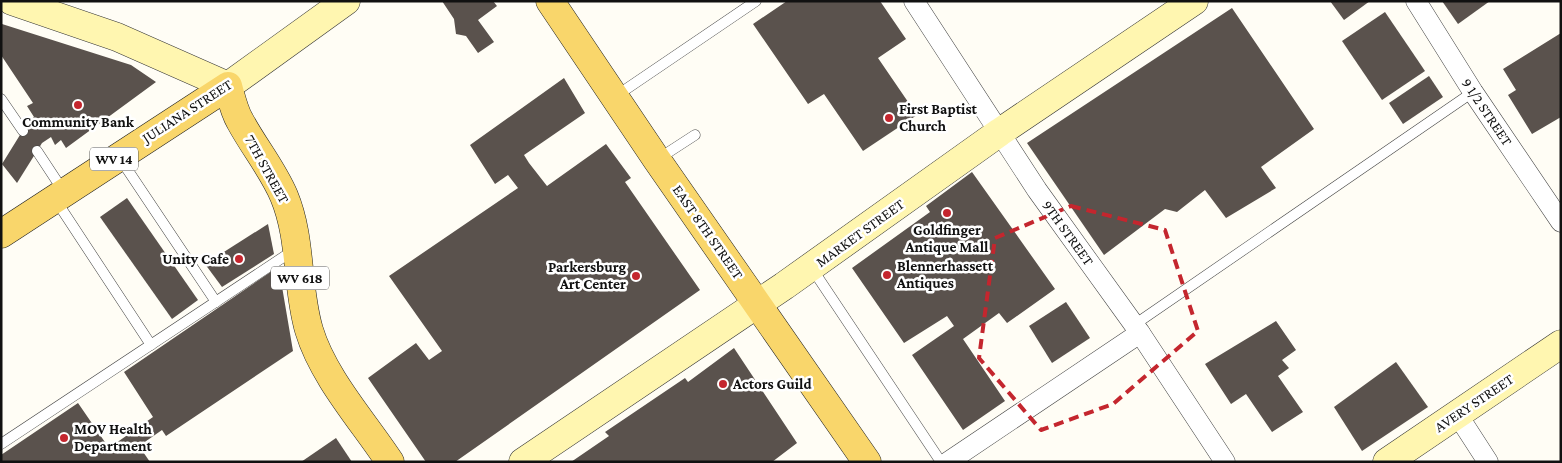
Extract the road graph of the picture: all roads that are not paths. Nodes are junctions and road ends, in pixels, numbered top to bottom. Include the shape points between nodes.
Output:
1 (550, 1) edge
2 (756, 1) edge
3 (914, 1) edge
4 (1194, 1) edge
5 (1416, 1) edge
6 (19, 2) edge
7 (342, 2) edge
8 (228, 86) junction
9 (1474, 92) junction
10 (616, 97) junction
11 (1, 99) edge
12 (23, 130) dead end
13 (1000, 132) junction
14 (695, 135) dead end
15 (37, 151) dead end
16 (119, 156) junction
17 (657, 160) junction
18 (60, 195) junction
19 (1561, 222) edge
20 (1, 234) edge
21 (298, 247) junction
22 (811, 267) junction
23 (216, 302) junction
24 (758, 304) junction
25 (1137, 329) junction
26 (1561, 344) edge
27 (151, 345) junction
28 (1457, 414) junction
29 (1, 444) edge
30 (390, 462) edge
31 (524, 462) edge
32 (867, 462) edge
33 (941, 462) edge
34 (948, 462) edge
35 (1225, 462) edge
36 (1386, 462) edge
37 (1488, 462) edge

1 - 10 main road, EAST 8TH STREET
2 - 10 lane
3 - 13 street, 9TH STREET
4 - 13 street, MARKET STREET
5 - 9 street, 9 1/2 STREET
6 - 8 street via 117,36
7 - 8 street, JULIANA STREET / WV 14
8 - 16 main road, JULIANA STREET / WV 14
8 - 21 main road, 7TH STREET / WV 618 via 239,120 284,196
9 - 19 street, 9 1/2 STREET
9 - 25 lane
10 - 17 main road, EAST 8TH STREET
11 - 12 lane
13 - 22 street, MARKET STREET
13 - 25 street, 9TH STREET via 1037,190
14 - 17 lane
15 - 18 lane
16 - 18 main road, JULIANA STREET / WV 14
16 - 23 lane
17 - 24 main road, EAST 8TH STREET
18 - 20 main road, JULIANA STREET / WV 14
18 - 27 lane
21 - 23 lane
21 - 30 main road, 7TH STREET / WV 618 via 309,332 328,373
22 - 24 street, MARKET STREET
22 - 33 lane
23 - 27 lane
24 - 31 street, MARKET STREET
24 - 32 main road, EAST 8TH STREET
25 - 34 street
25 - 35 street, 9TH STREET
26 - 28 street, AVERY STREET
27 - 29 lane
28 - 36 street, AVERY STREET
28 - 37 street

